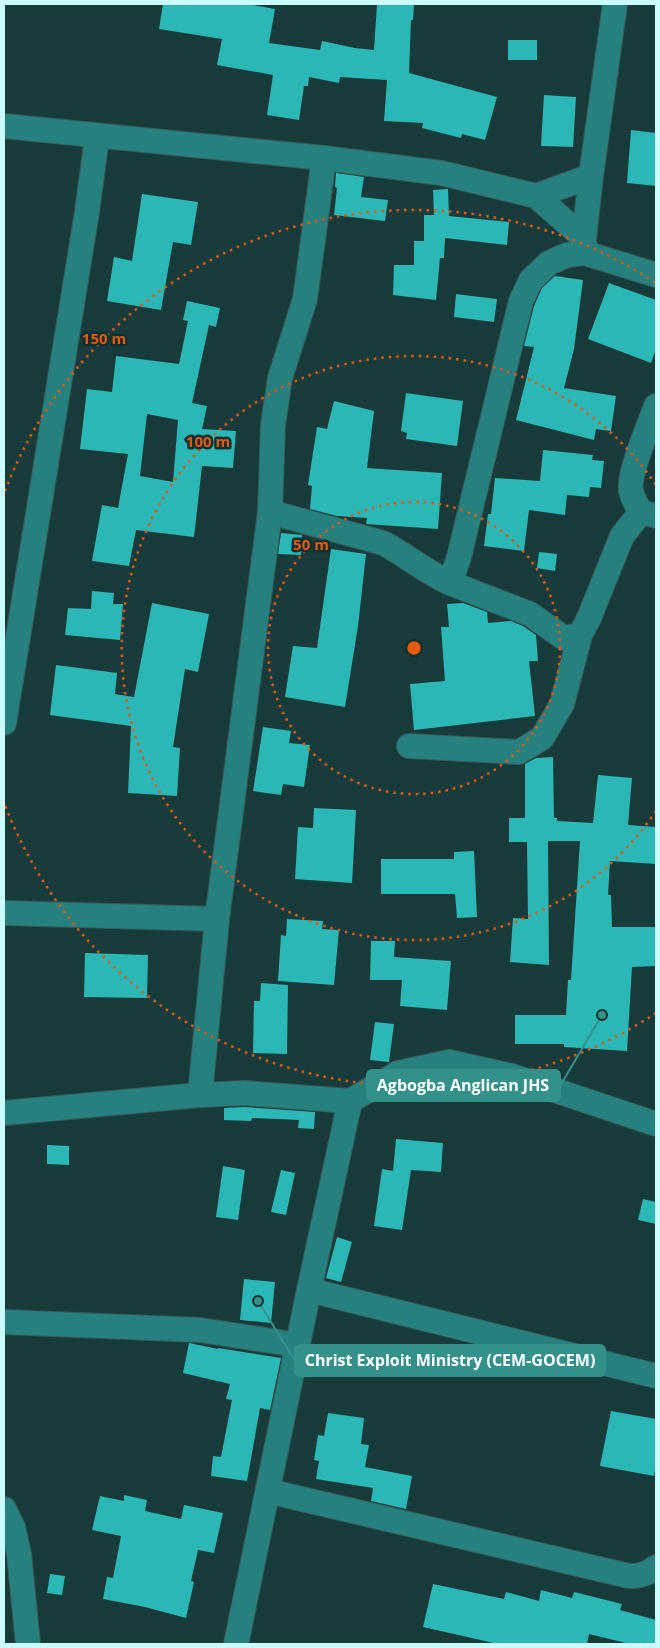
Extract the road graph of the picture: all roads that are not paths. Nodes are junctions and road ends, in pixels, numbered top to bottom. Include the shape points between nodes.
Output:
1 (615, 4) edge
2 (4, 126) edge
3 (97, 136) junction
4 (324, 158) junction
5 (591, 176) junction
6 (536, 196) junction
7 (585, 245) junction
8 (656, 275) edge
9 (656, 406) edge
10 (270, 512) junction
11 (649, 514) edge
12 (450, 583) junction
13 (580, 635) junction
14 (4, 723) edge
15 (409, 746) dead end
16 (7, 907) edge
17 (217, 919) junction
18 (200, 1095) junction
19 (350, 1101) junction
20 (4, 1113) edge
21 (656, 1124) edge
22 (309, 1290) junction
23 (4, 1322) edge
24 (298, 1345) junction
25 (656, 1376) edge
26 (268, 1491) junction
27 (4, 1510) edge
28 (656, 1568) edge
29 (28, 1644) edge
30 (236, 1644) edge

1 - 5 street
2 - 3 street
3 - 4 street
3 - 14 street via 86,222
4 - 6 street via 441,173
4 - 10 street via 305,299 280,378 273,425
5 - 6 street
5 - 7 street
6 - 7 street
7 - 8 street
7 - 12 street via 549,263 531,280 520,301
9 - 11 street via 633,472 631,490 634,500
10 - 12 street via 383,544
10 - 17 street
11 - 13 street via 622,536
12 - 13 street via 530,614 564,638
13 - 15 street via 562,704 542,738 519,752
16 - 17 street
17 - 18 street
18 - 19 street via 244,1093
18 - 20 street
19 - 21 street via 398,1073 450,1062 512,1076
19 - 22 street
22 - 24 street
22 - 25 street
23 - 24 street via 200,1330
24 - 26 street
26 - 28 street via 629,1576 640,1576
26 - 30 street
27 - 29 street via 13,1526 19,1554

